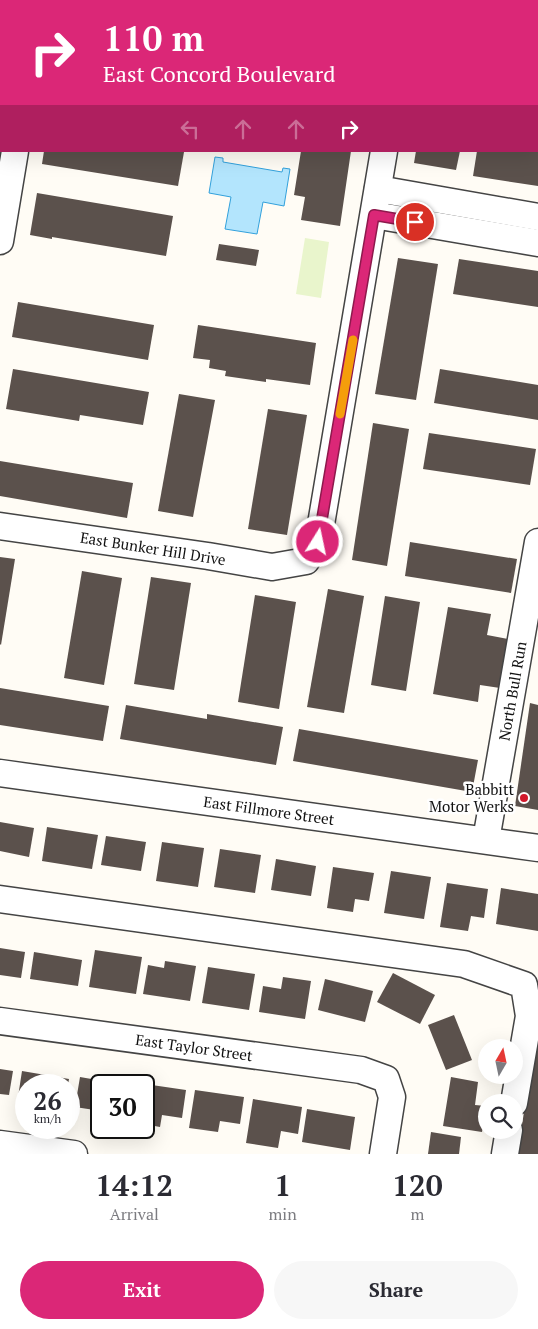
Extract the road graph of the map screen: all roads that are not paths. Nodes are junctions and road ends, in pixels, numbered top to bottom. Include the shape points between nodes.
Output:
1 (15, 152) edge
2 (384, 152) edge
3 (378, 189) junction
4 (374, 215) junction
5 (538, 217) edge
6 (0, 241) edge
7 (538, 244) edge
8 (0, 526) edge
9 (538, 542) edge
10 (0, 773) edge
11 (486, 840) junction
12 (538, 848) edge
13 (0, 899) edge
14 (0, 1021) edge
15 (516, 1094) edge
16 (508, 1139) edge
17 (0, 1144) edge
18 (74, 1154) edge
19 (383, 1154) edge
20 (505, 1154) edge

1 - 6 street
2 - 3 street
3 - 4 street
3 - 5 street
4 - 7 street
4 - 8 street, East Bunker Hill Drive via 318,542 306,561 272,567
9 - 11 street, North Bull Run
10 - 11 street, East Fillmore Street
11 - 12 street, East Fillmore Street
13 - 15 street via 464,964 524,985 529,1016
14 - 19 street, East Taylor Street via 361,1070 386,1079 392,1097
16 - 20 street
17 - 18 street

